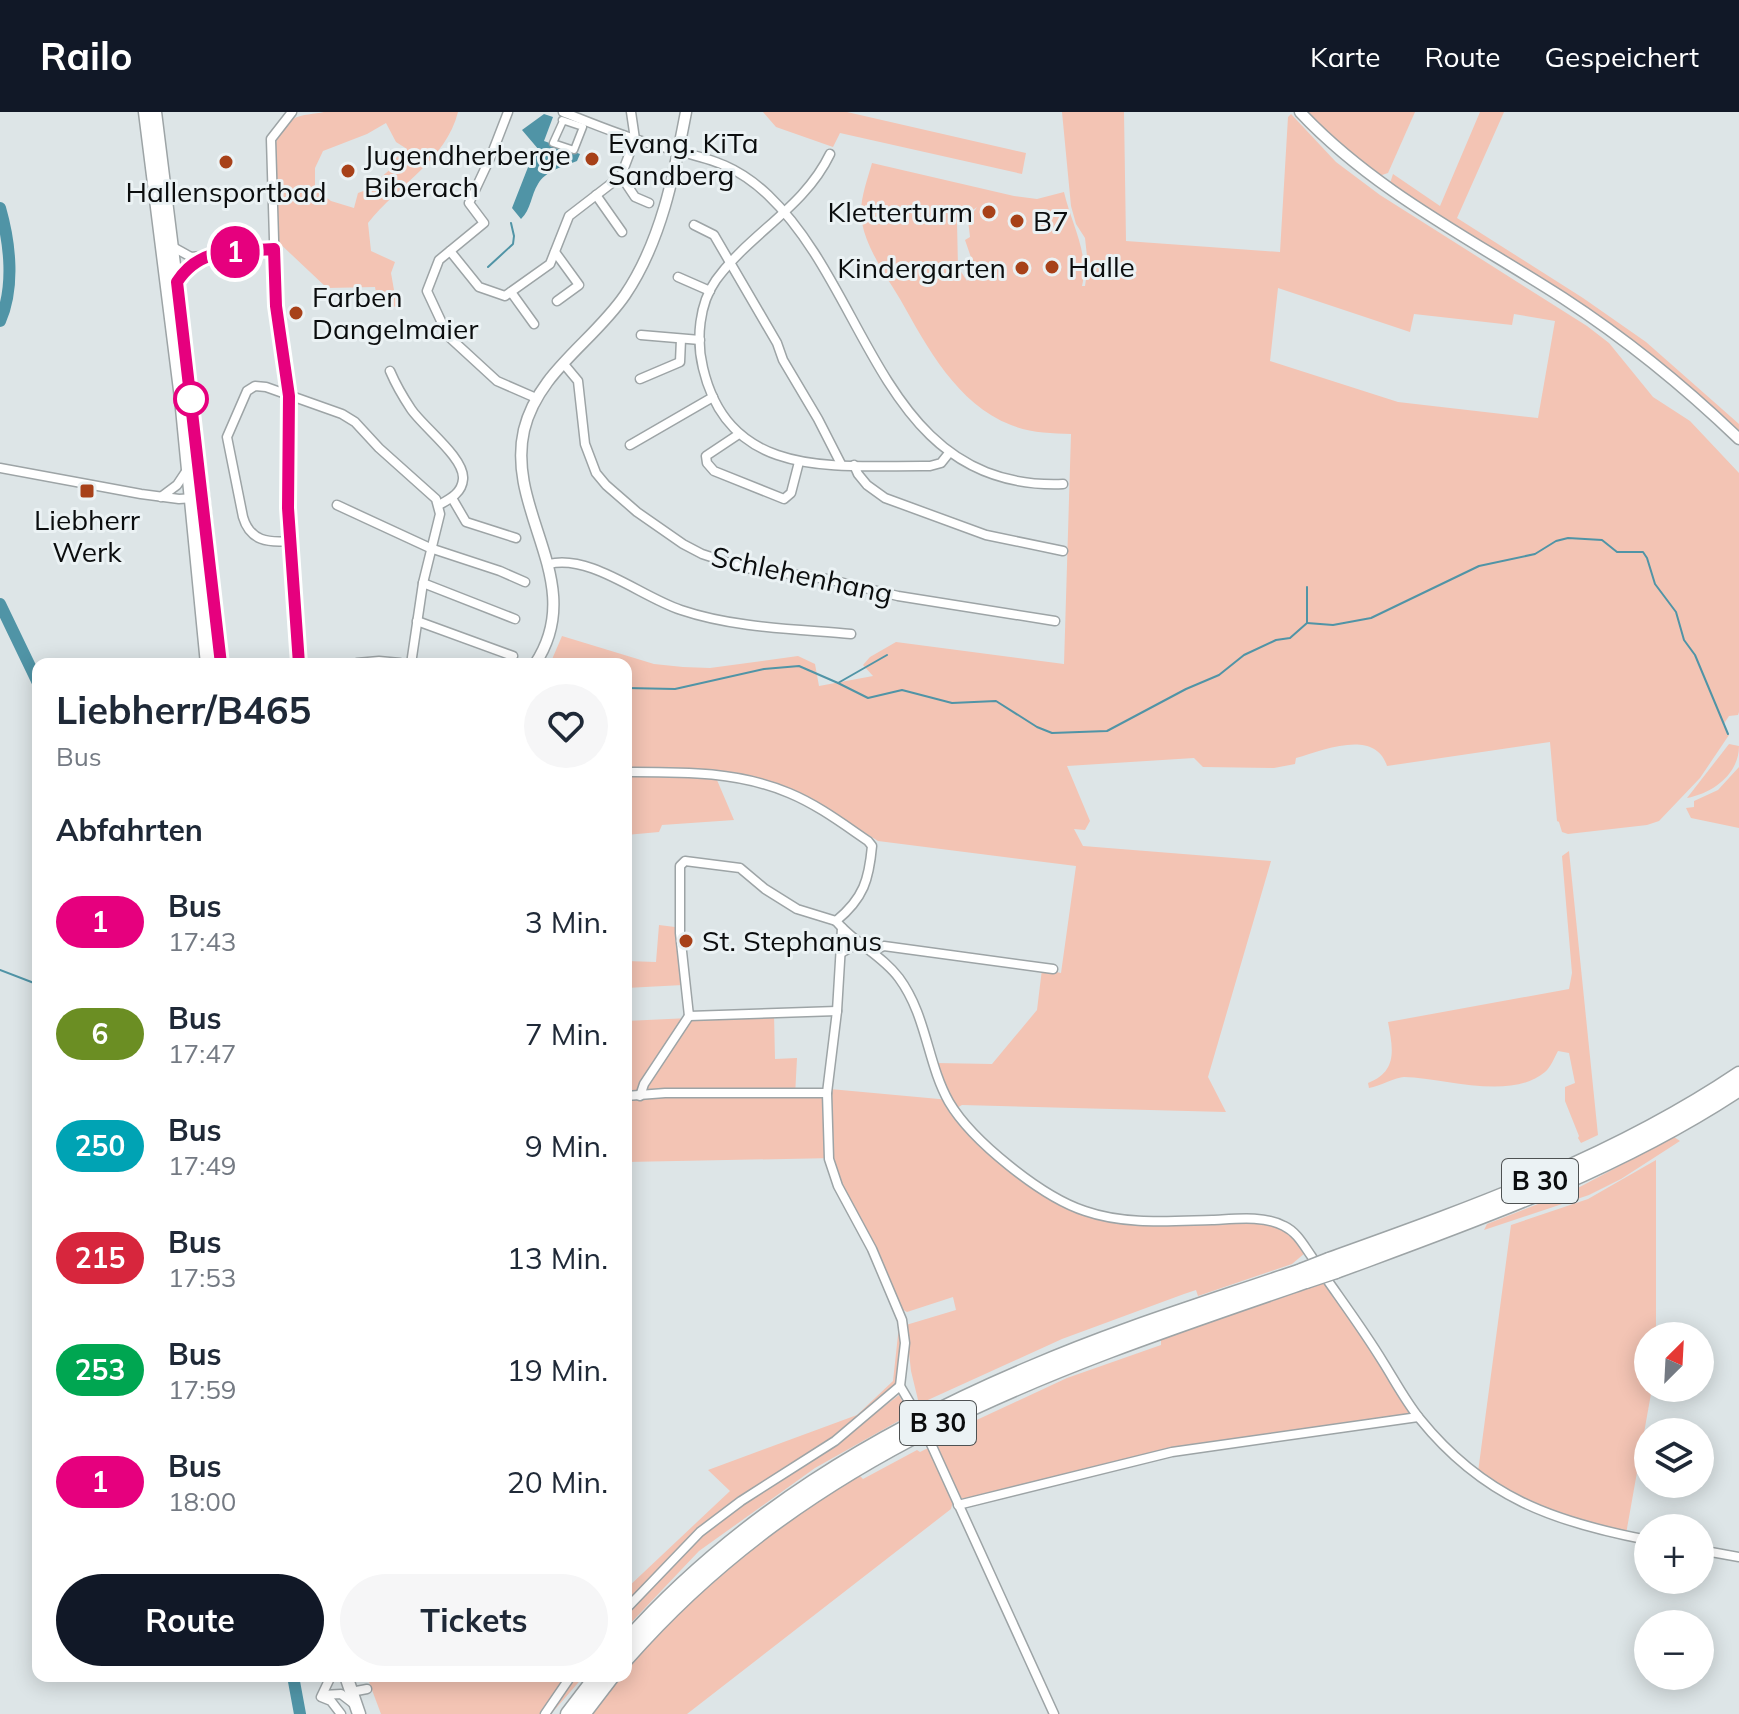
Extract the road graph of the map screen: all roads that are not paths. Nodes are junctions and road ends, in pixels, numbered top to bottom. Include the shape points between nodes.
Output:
1 (145, 112) edge
2 (155, 112) edge
3 (292, 112) edge
4 (508, 112) edge
5 (631, 112) edge
6 (686, 112) edge
7 (1300, 112) edge
8 (562, 116) edge
9 (635, 139) junction
10 (678, 151) junction
11 (830, 154) dead end
12 (621, 176) junction
13 (596, 195) junction
14 (649, 203) dead end
15 (785, 214) junction
16 (694, 225) dead end
17 (622, 232) dead end
18 (173, 247) junction
19 (274, 249) junction
20 (450, 251) junction
21 (555, 252) junction
22 (201, 257) junction
23 (731, 263) junction
24 (678, 277) dead end
25 (177, 282) junction
26 (710, 291) junction
27 (511, 292) junction
28 (557, 301) dead end
29 (534, 324) dead end
30 (641, 335) dead end
31 (681, 339) junction
32 (700, 340) junction
33 (563, 363) junction
34 (390, 371) dead end
35 (640, 379) dead end
36 (289, 396) junction
37 (713, 397) junction
38 (536, 398) junction
39 (739, 434) junction
40 (1739, 439) edge
41 (630, 445) dead end
42 (949, 453) junction
43 (799, 462) junction
44 (841, 464) junction
45 (189, 465) junction
46 (854, 465) junction
47 (0, 468) edge
48 (1063, 484) dead end
49 (160, 497) junction
50 (197, 498) junction
51 (452, 498) junction
52 (337, 505) dead end
53 (439, 505) junction
54 (516, 538) dead end
55 (290, 541) junction
56 (430, 548) junction
57 (1063, 551) dead end
58 (549, 564) junction
59 (525, 582) dead end
60 (423, 583) junction
61 (515, 619) dead end
62 (417, 621) junction
63 (1055, 621) dead end
64 (851, 634) dead end
65 (513, 656) dead end
66 (207, 658) edge
67 (220, 658) edge
68 (299, 658) edge
69 (412, 658) edge
70 (538, 658) edge
71 (632, 772) edge
72 (839, 924) junction
73 (860, 942) junction
74 (871, 951) junction
75 (841, 953) junction
76 (1053, 969) dead end
77 (837, 1011) junction
78 (689, 1016) junction
79 (1739, 1074) edge
80 (1739, 1089) edge
81 (827, 1093) junction
82 (632, 1096) edge
83 (640, 1096) junction
84 (1312, 1257) dead end
85 (1331, 1271) junction
86 (1303, 1276) junction
87 (900, 1386) junction
88 (1418, 1417) junction
89 (958, 1505) junction
90 (1634, 1537) edge
91 (1714, 1553) edge
92 (1739, 1557) edge
93 (632, 1603) edge
94 (632, 1636) edge
95 (632, 1652) edge
96 (328, 1682) edge
97 (348, 1682) edge
98 (567, 1682) edge
99 (592, 1682) edge
100 (607, 1682) edge
101 (367, 1689) dead end
102 (351, 1692) junction
103 (322, 1696) junction
104 (358, 1711) edge
105 (341, 1714) edge
106 (545, 1714) edge
107 (568, 1714) edge
108 (583, 1714) edge
109 (1054, 1714) edge

1 - 45 main road
2 - 18 main road
3 - 19 street via 271,139
4 - 20 street via 469,203 484,223
5 - 9 street
6 - 10 street
7 - 40 street via 1384,186 1626,342
8 - 8 street via 583,127 574,150 553,143
8 - 9 street
9 - 10 street
9 - 12 street
10 - 15 street via 736,170
10 - 33 street via 637,276 609,316
11 - 15 street via 812,185
12 - 13 street
12 - 14 street via 635,197
13 - 17 street
13 - 21 street via 569,216
15 - 23 street
15 - 42 street via 898,397
16 - 23 street via 714,235
18 - 22 street via 186,257
18 - 25 main road
19 - 22 street
19 - 36 street
20 - 27 street via 479,287 505,296
20 - 38 street via 439,260 427,291 448,336 497,381
21 - 27 street via 550,264
21 - 28 street via 579,285
22 - 25 street
23 - 26 street
23 - 44 street
24 - 26 street
25 - 50 main road
26 - 32 street
27 - 29 street
30 - 31 street
31 - 32 street
31 - 35 street via 680,362
32 - 37 street
33 - 38 street
33 - 63 street, Schlehenhang via 578,381 585,444 596,473 648,520 702,554 759,571
34 - 51 street via 412,411 459,464 463,480
36 - 53 street via 355,422
36 - 55 street
36 - 55 street via 261,385 250,388 227,437 247,528 266,542
37 - 39 street
37 - 41 street
38 - 58 street via 524,429 521,477
39 - 43 street via 768,453
39 - 43 street via 706,456 714,471 784,499 791,493
42 - 46 street via 930,466
42 - 48 street via 1003,478
43 - 44 street
44 - 46 street
45 - 49 street via 180,482
45 - 50 main road
46 - 57 street via 867,485 885,498 986,535
47 - 49 street
49 - 50 street
50 - 66 main road
50 - 67 main road
51 - 53 street
51 - 54 street via 466,522
52 - 56 street
53 - 56 street
55 - 68 street
56 - 59 street
56 - 60 street
58 - 64 street via 594,569 663,604 704,617
58 - 70 street via 553,609
60 - 61 street
60 - 62 street
62 - 65 street
62 - 69 street
71 - 72 street via 702,773 787,792 868,841 870,877
72 - 73 street
72 - 75 street
72 - 78 street via 793,907 740,868 683,862 680,933
73 - 74 street
73 - 75 street
74 - 76 street via 884,946
74 - 84 street via 899,978 919,1013 949,1101 963,1121 1034,1184 1105,1217 1271,1220 1294,1232
75 - 77 street
77 - 78 street
77 - 81 street
78 - 83 street
79 - 85 highway, B 30 via 1567,1169
80 - 85 highway, B 30 via 1571,1180
81 - 83 street
81 - 87 street via 834,1175 902,1320
82 - 83 street
85 - 86 highway, B 30, bridge
85 - 88 street
86 - 94 highway, B 30 via 1033,1367 886,1437 823,1474 736,1537
86 - 95 highway, B 30 via 1041,1376 869,1460 736,1551
87 - 89 street, bridge
87 - 93 street via 835,1441 700,1532
88 - 89 street via 1188,1449
88 - 90 street via 1469,1468 1516,1500 1579,1526
89 - 109 street
91 - 92 street
96 - 103 street
97 - 102 main road
98 - 106 street
99 - 107 highway
100 - 108 highway
101 - 102 street
102 - 104 main road
103 - 104 street via 341,1694
103 - 105 street

